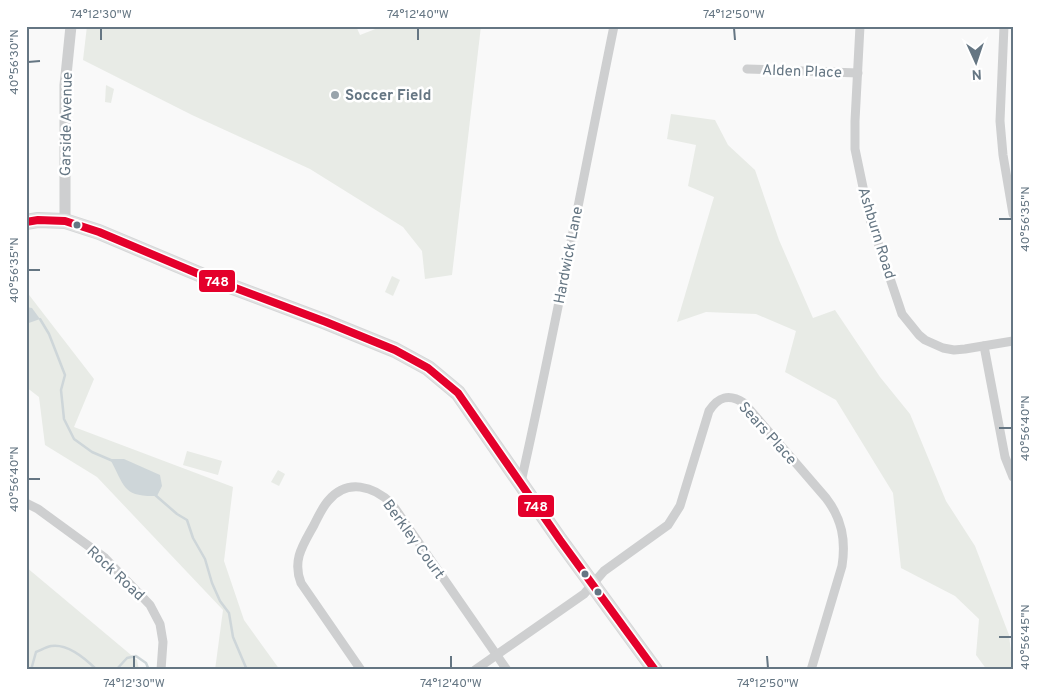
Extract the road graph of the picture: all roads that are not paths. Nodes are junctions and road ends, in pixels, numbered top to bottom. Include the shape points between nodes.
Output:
1 (71, 26) edge
2 (614, 26) edge
3 (860, 26) edge
4 (1004, 26) edge
5 (747, 68) dead end
6 (858, 73) junction
7 (1013, 214) edge
8 (65, 221) junction
9 (26, 222) edge
10 (1013, 341) edge
11 (984, 346) junction
12 (1013, 477) edge
13 (520, 482) junction
14 (26, 503) edge
15 (593, 584) junction
16 (497, 654) junction
17 (162, 670) edge
18 (361, 670) edge
19 (475, 670) edge
20 (507, 670) edge
21 (655, 670) edge
22 (811, 670) edge

1 - 8 street, Garside Avenue via 65,85
2 - 13 street, Hardwick Lane via 544,379
3 - 6 street, Ashburn Road
4 - 7 street via 1000,121
5 - 6 street, Alden Place
6 - 11 street, Ashburn Road via 855,149 869,216 902,314 919,335 936,346 954,350
8 - 9 main road
8 - 13 main road via 326,322 416,361 458,393
10 - 11 street, Ashburn Road
11 - 12 street via 1005,457
13 - 15 main road
14 - 17 street, Rock Road via 105,558 150,605 160,624
15 - 16 street via 584,594
15 - 21 main road
15 - 22 street, Sears Place via 604,571 668,525 675,516 688,484 709,411 719,400 737,398 826,498 842,529 842,566
16 - 18 street, Berkley Court via 392,504 376,491 357,487 344,489 327,502 300,550 297,566 301,583
16 - 19 street
16 - 20 street, Berkley Court

